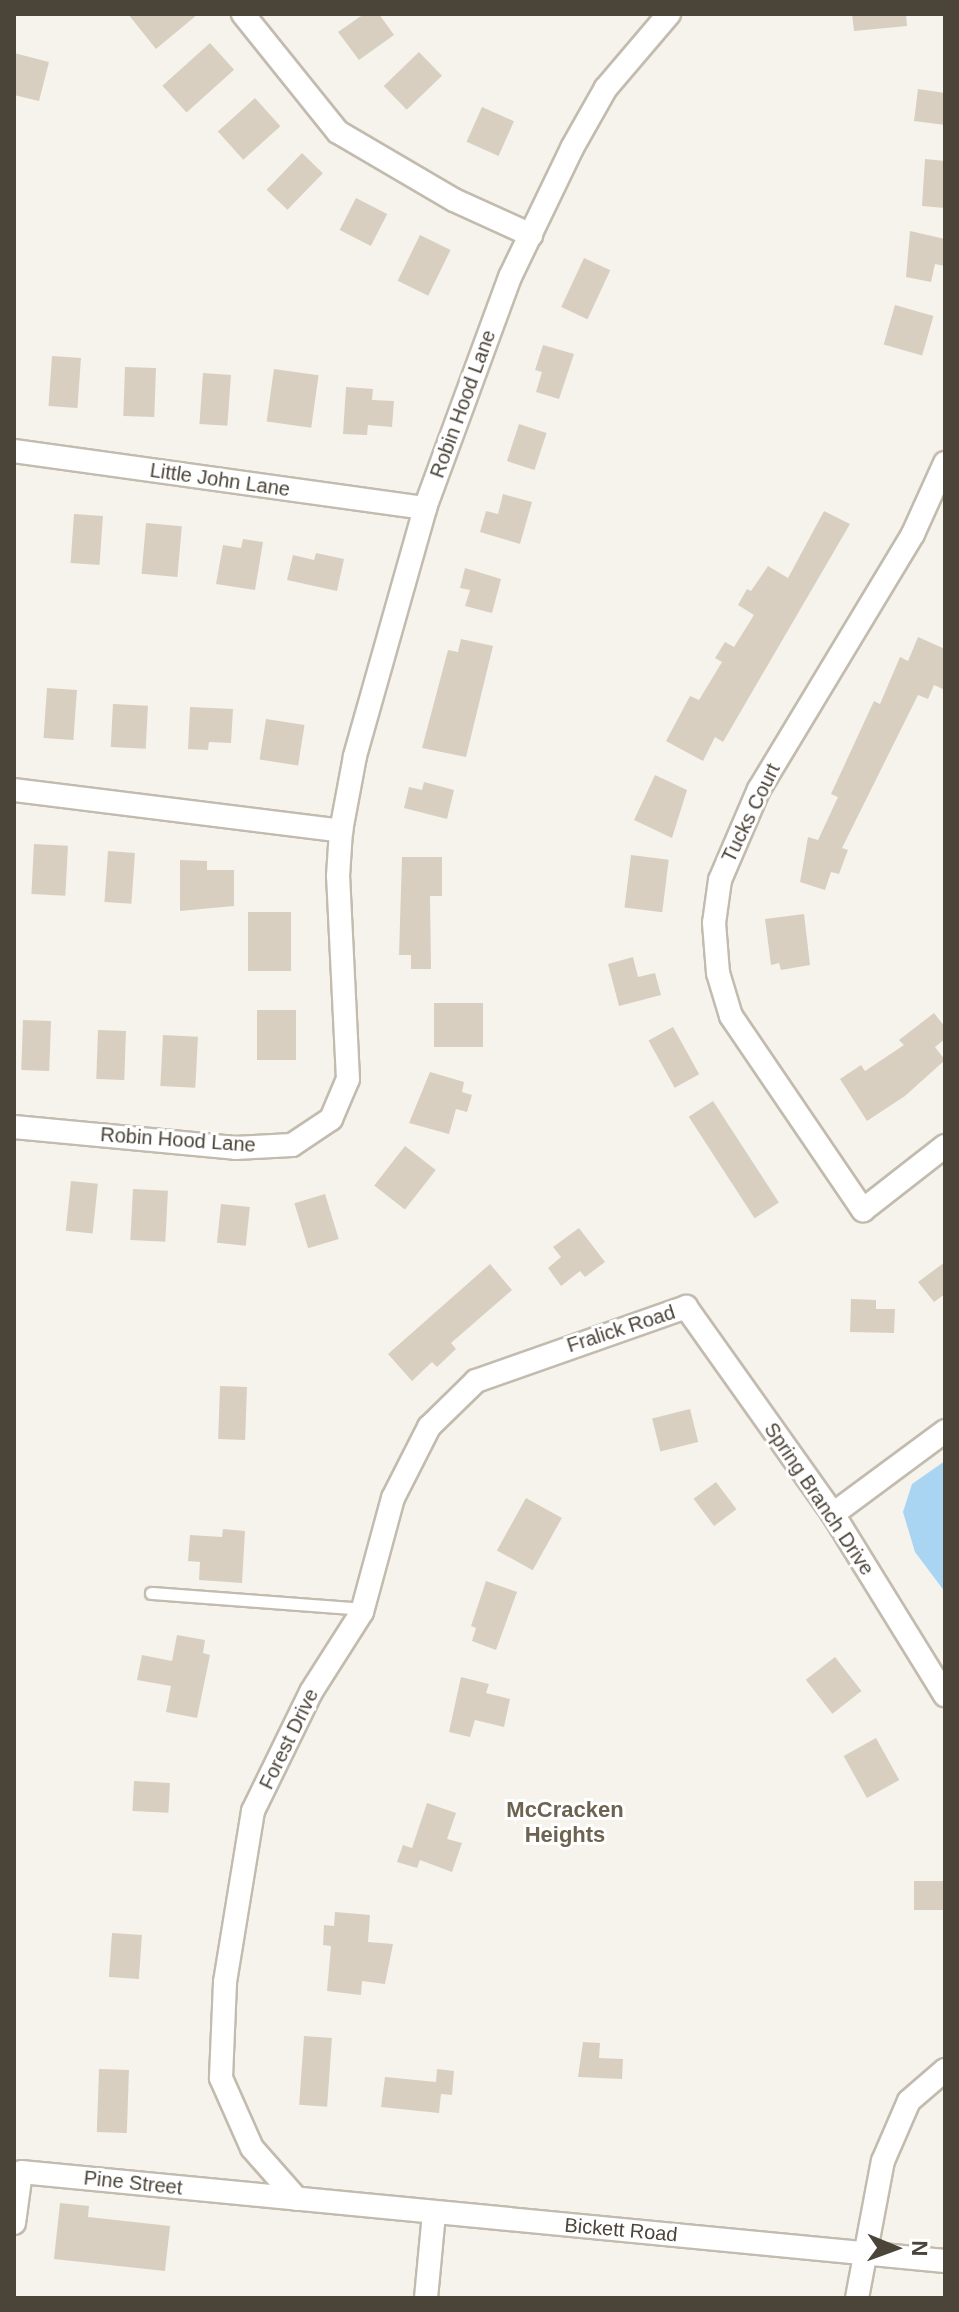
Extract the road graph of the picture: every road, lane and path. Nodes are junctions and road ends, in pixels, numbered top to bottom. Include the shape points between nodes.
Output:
1 (243, 14) edge
2 (662, 16) edge
3 (531, 235) junction
4 (14, 451) edge
5 (945, 463) edge
6 (425, 508) junction
7 (14, 790) edge
8 (341, 831) junction
9 (14, 1127) edge
10 (945, 1146) edge
11 (686, 1307) joint
12 (556, 1351) joint
13 (945, 1431) edge
14 (833, 1514) junction
15 (151, 1593) dead end
16 (362, 1609) junction
17 (945, 1695) edge
18 (945, 2070) edge
19 (297, 2199) junction
20 (434, 2213) junction
21 (14, 2223) edge
22 (862, 2251) junction
23 (945, 2261) edge
24 (426, 2298) edge
25 (857, 2298) edge

1 - 3 street via 338,132 454,200
2 - 3 street, Robin Hood Lane via 606,88
3 - 6 street, Robin Hood Lane via 472,373
4 - 6 street, Little John Lane
5 - 10 street, Tucks Court via 913,534 759,789 720,880 714,923 718,973 731,1016 863,1210
6 - 8 street, Robin Hood Lane via 355,756
7 - 8 street
8 - 9 street, Robin Hood Lane via 338,876 348,1079 331,1119 292,1145 235,1148
11 - 12 street, Fralick Road
11 - 14 street, Spring Branch Drive
12 - 16 street, Forest Drive via 476,1381 429,1427 393,1498
13 - 14 street
14 - 17 street, Spring Branch Drive
15 - 16 lane
16 - 19 street, Forest Drive via 311,1692 253,1811 221,2010 221,2078 239,2126
18 - 22 street via 909,2101 883,2161
19 - 20 street, Bickett Road
19 - 21 street, Pine Street via 21,2172
20 - 22 street, Bickett Road
20 - 24 street
22 - 23 street, Bickett Road
22 - 25 street

